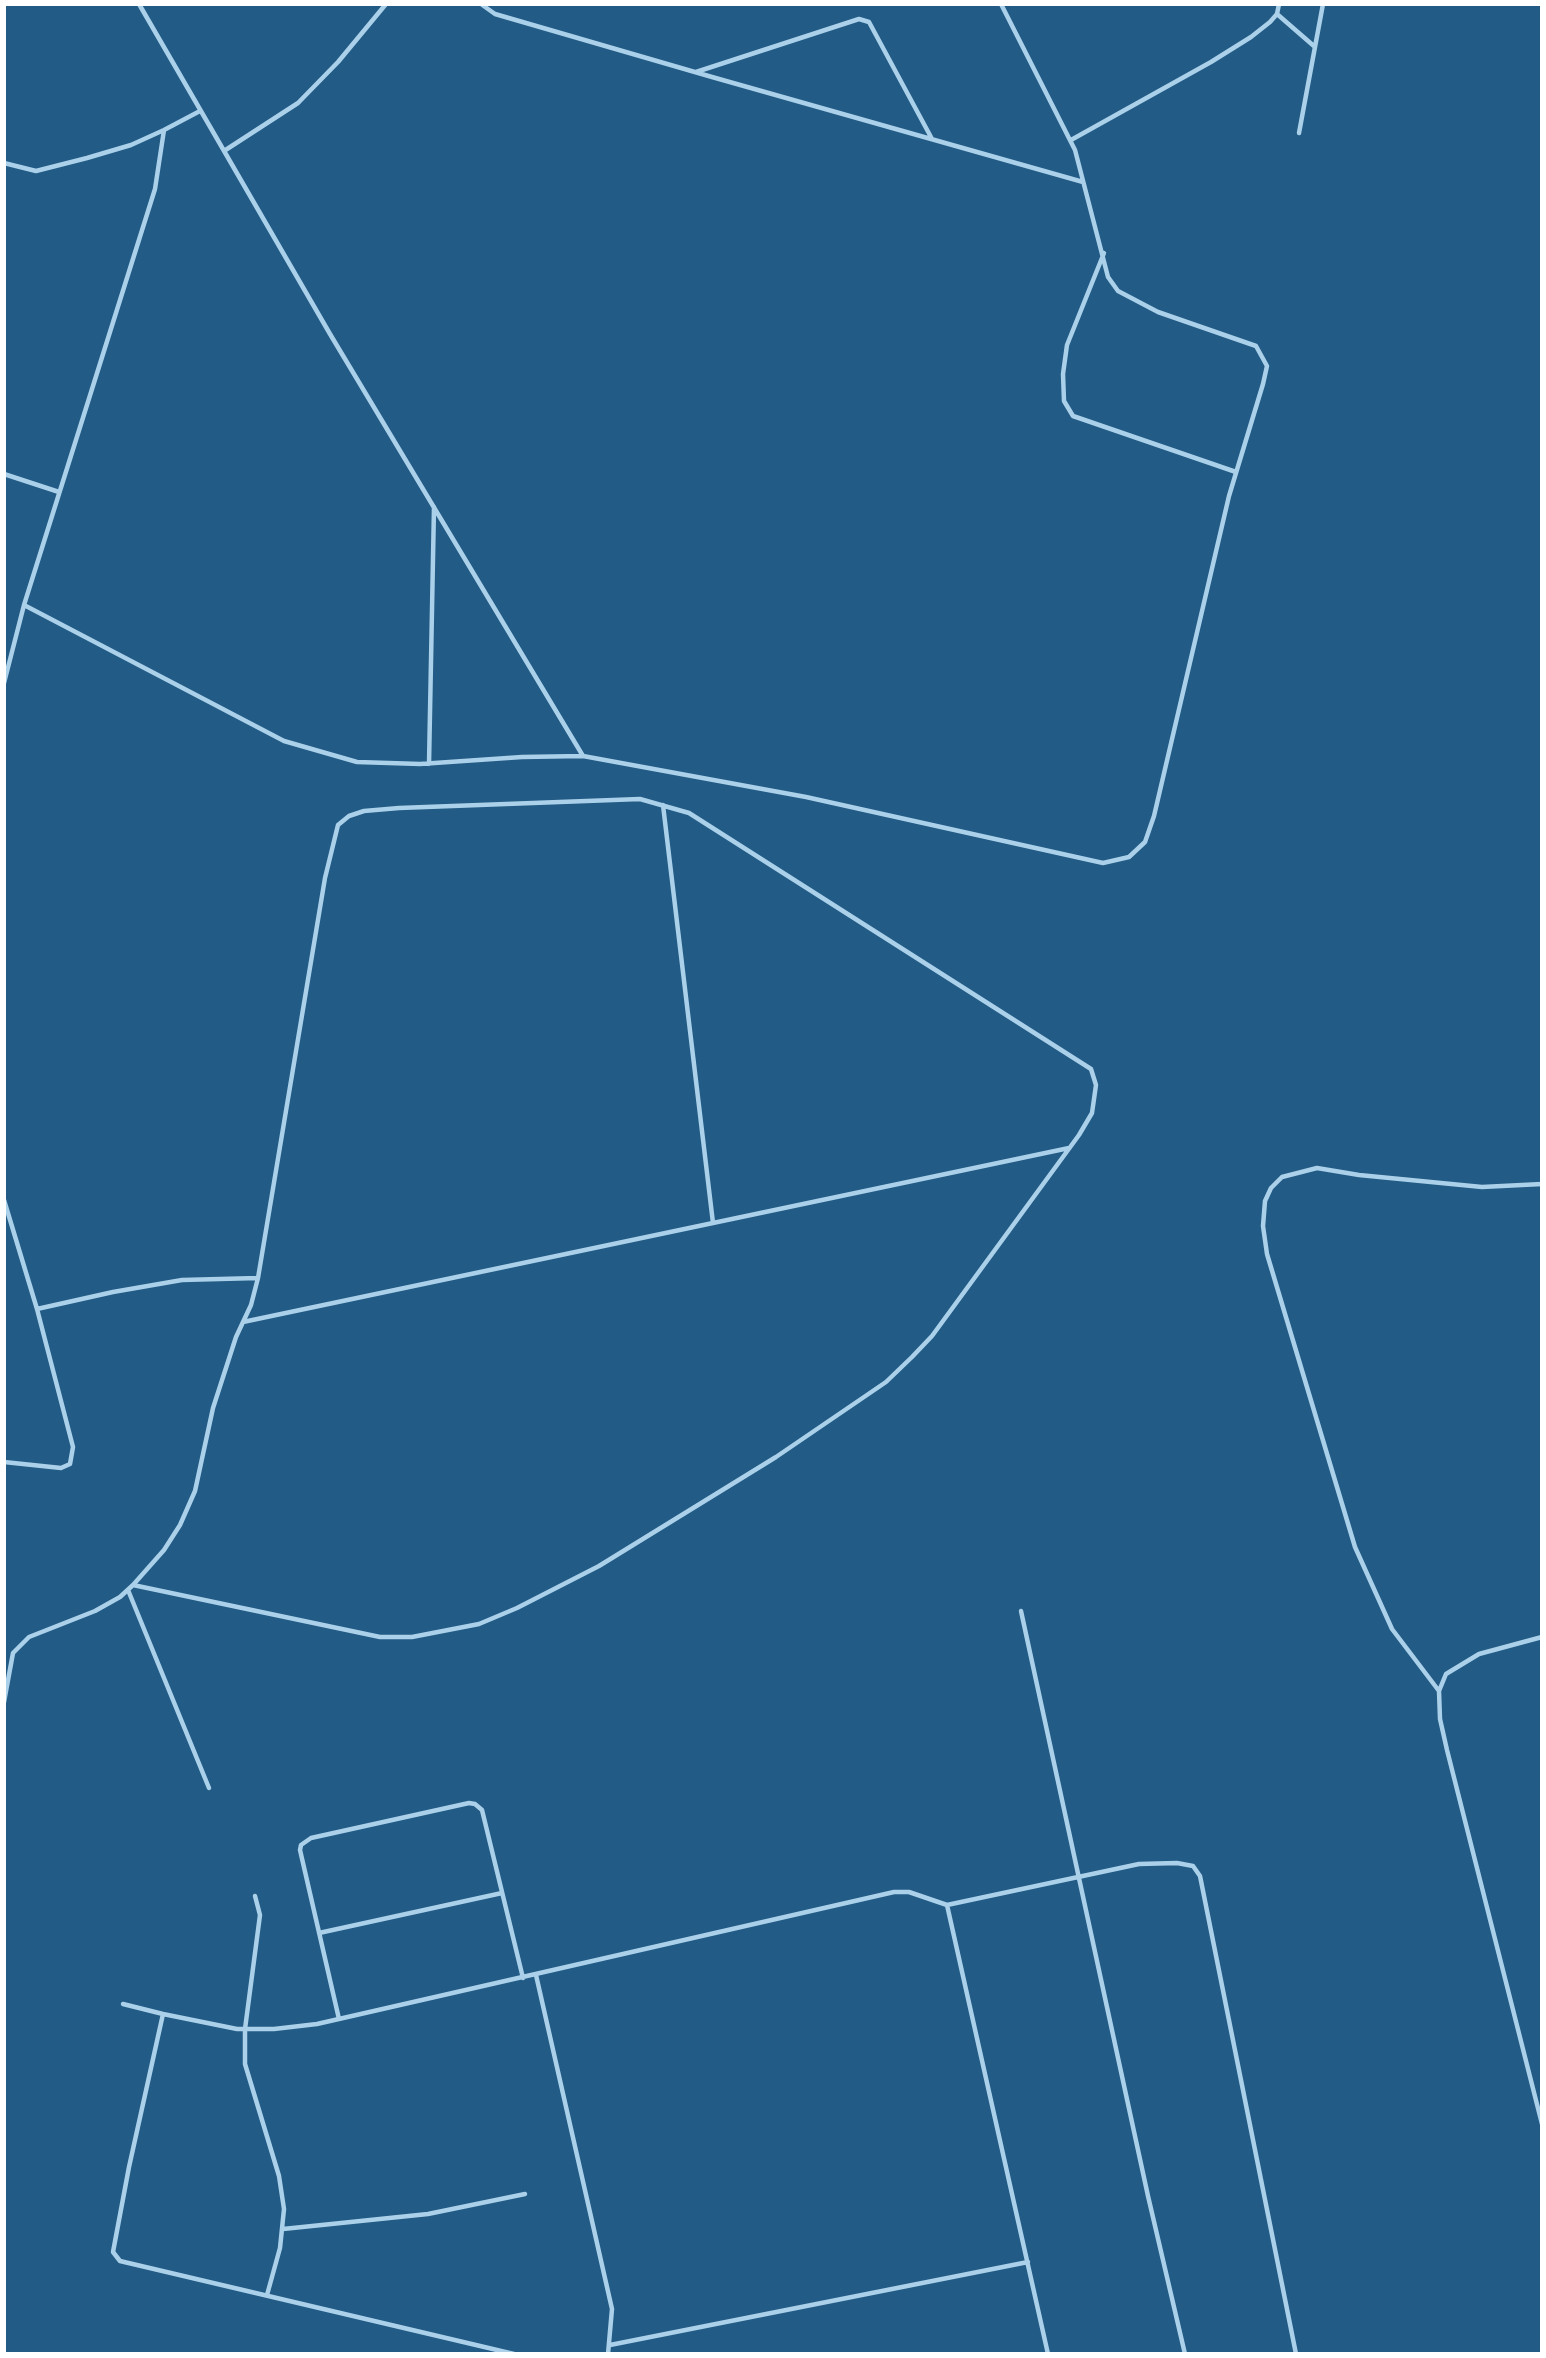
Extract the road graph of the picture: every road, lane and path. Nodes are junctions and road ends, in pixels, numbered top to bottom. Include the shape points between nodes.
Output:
1 (139, 4) edge
2 (386, 4) edge
3 (481, 4) edge
4 (1001, 4) edge
5 (1279, 4) edge
6 (1323, 4) edge
7 (1277, 14) junction
8 (1315, 47) junction
9 (694, 72) junction
10 (201, 111) junction
11 (164, 130) junction
12 (1299, 133) dead end
13 (932, 139) junction
14 (1071, 140) junction
15 (224, 151) junction
16 (4, 163) edge
17 (1083, 182) junction
18 (1104, 253) junction
19 (1236, 472) junction
20 (4, 474) edge
21 (59, 492) junction
22 (434, 507) junction
23 (24, 605) junction
24 (4, 683) edge
25 (583, 756) junction
26 (429, 764) junction
27 (663, 805) junction
28 (1069, 1148) junction
29 (1542, 1184) edge
30 (4, 1200) edge
31 (713, 1223) junction
32 (258, 1278) junction
33 (37, 1309) junction
34 (243, 1322) junction
35 (4, 1462) edge
36 (134, 1585) junction
37 (128, 1590) junction
38 (1022, 1611) dead end
39 (1542, 1637) edge
40 (1439, 1691) junction
41 (4, 1702) edge
42 (209, 1788) dead end
43 (1078, 1877) junction
44 (502, 1893) junction
45 (255, 1896) dead end
46 (947, 1905) junction
47 (319, 1933) junction
48 (536, 1975) junction
49 (523, 1978) junction
50 (123, 2004) dead end
51 (163, 2014) junction
52 (339, 2019) junction
53 (245, 2029) junction
54 (1542, 2124) edge
55 (525, 2194) dead end
56 (283, 2229) junction
57 (1028, 2262) junction
58 (267, 2295) junction
59 (610, 2345) junction
60 (514, 2354) edge
61 (608, 2354) edge
62 (1048, 2354) edge
63 (1185, 2354) edge
64 (1296, 2354) edge

1 - 10 lane
2 - 15 lane via 298,103
3 - 9 lane via 495,14
4 - 14 lane
5 - 7 lane
6 - 8 lane
7 - 8 lane
7 - 14 lane via 1251,37 1211,62
8 - 12 lane
9 - 13 lane
9 - 13 lane via 859,19 874,27
10 - 11 lane
10 - 15 lane
11 - 16 lane via 109,151 36,171
11 - 21 lane via 155,189
13 - 17 lane
14 - 17 lane
15 - 22 lane
17 - 18 lane
18 - 19 lane via 1108,277 1118,291 1158,312 1256,346 1266,366
18 - 19 lane via 1067,345 1064,401 1073,416
19 - 25 lane via 1154,816 1145,842 1129,857 1103,863 806,797
20 - 21 lane
21 - 23 lane
22 - 25 lane
22 - 26 lane
23 - 24 lane
23 - 26 lane via 284,741 357,762
25 - 26 lane
27 - 28 lane via 689,813 1091,1069 1096,1085 1092,1113
27 - 31 lane
27 - 32 lane via 640,799 399,808 364,811 338,825 325,878
28 - 31 lane
28 - 36 lane via 932,1336 886,1382 726,1490 599,1566 517,1608 479,1624 445,1632 380,1637
29 - 40 lane via 1482,1186 1317,1168 1282,1177 1265,1201 1267,1254 1355,1547 1392,1629
30 - 33 lane
31 - 34 lane
32 - 33 lane via 182,1280
32 - 34 lane
33 - 35 lane via 73,1446 70,1464 61,1468
34 - 36 lane via 213,1408 195,1491 164,1550
36 - 37 lane
37 - 41 lane via 95,1611 29,1637 14,1653
37 - 42 lane
38 - 43 lane
39 - 40 lane via 1479,1654 1446,1674
40 - 54 lane via 1447,1750
43 - 46 lane
43 - 63 lane
43 - 64 lane via 1139,1864 1177,1863 1193,1866 1200,1876
44 - 47 lane
44 - 47 lane via 482,1810 469,1803 311,1838 302,1845
44 - 49 lane
45 - 53 lane via 260,1915
46 - 48 lane via 909,1892 894,1892
46 - 57 lane
47 - 52 lane
48 - 49 lane
48 - 59 lane via 612,2309
49 - 52 lane
50 - 51 lane
51 - 53 lane
51 - 58 lane via 113,2252 120,2260
52 - 53 lane via 285,2028
53 - 56 lane via 245,2064 279,2175
55 - 56 lane via 428,2214
56 - 58 lane
57 - 59 lane
57 - 62 lane
58 - 60 lane
59 - 61 lane

